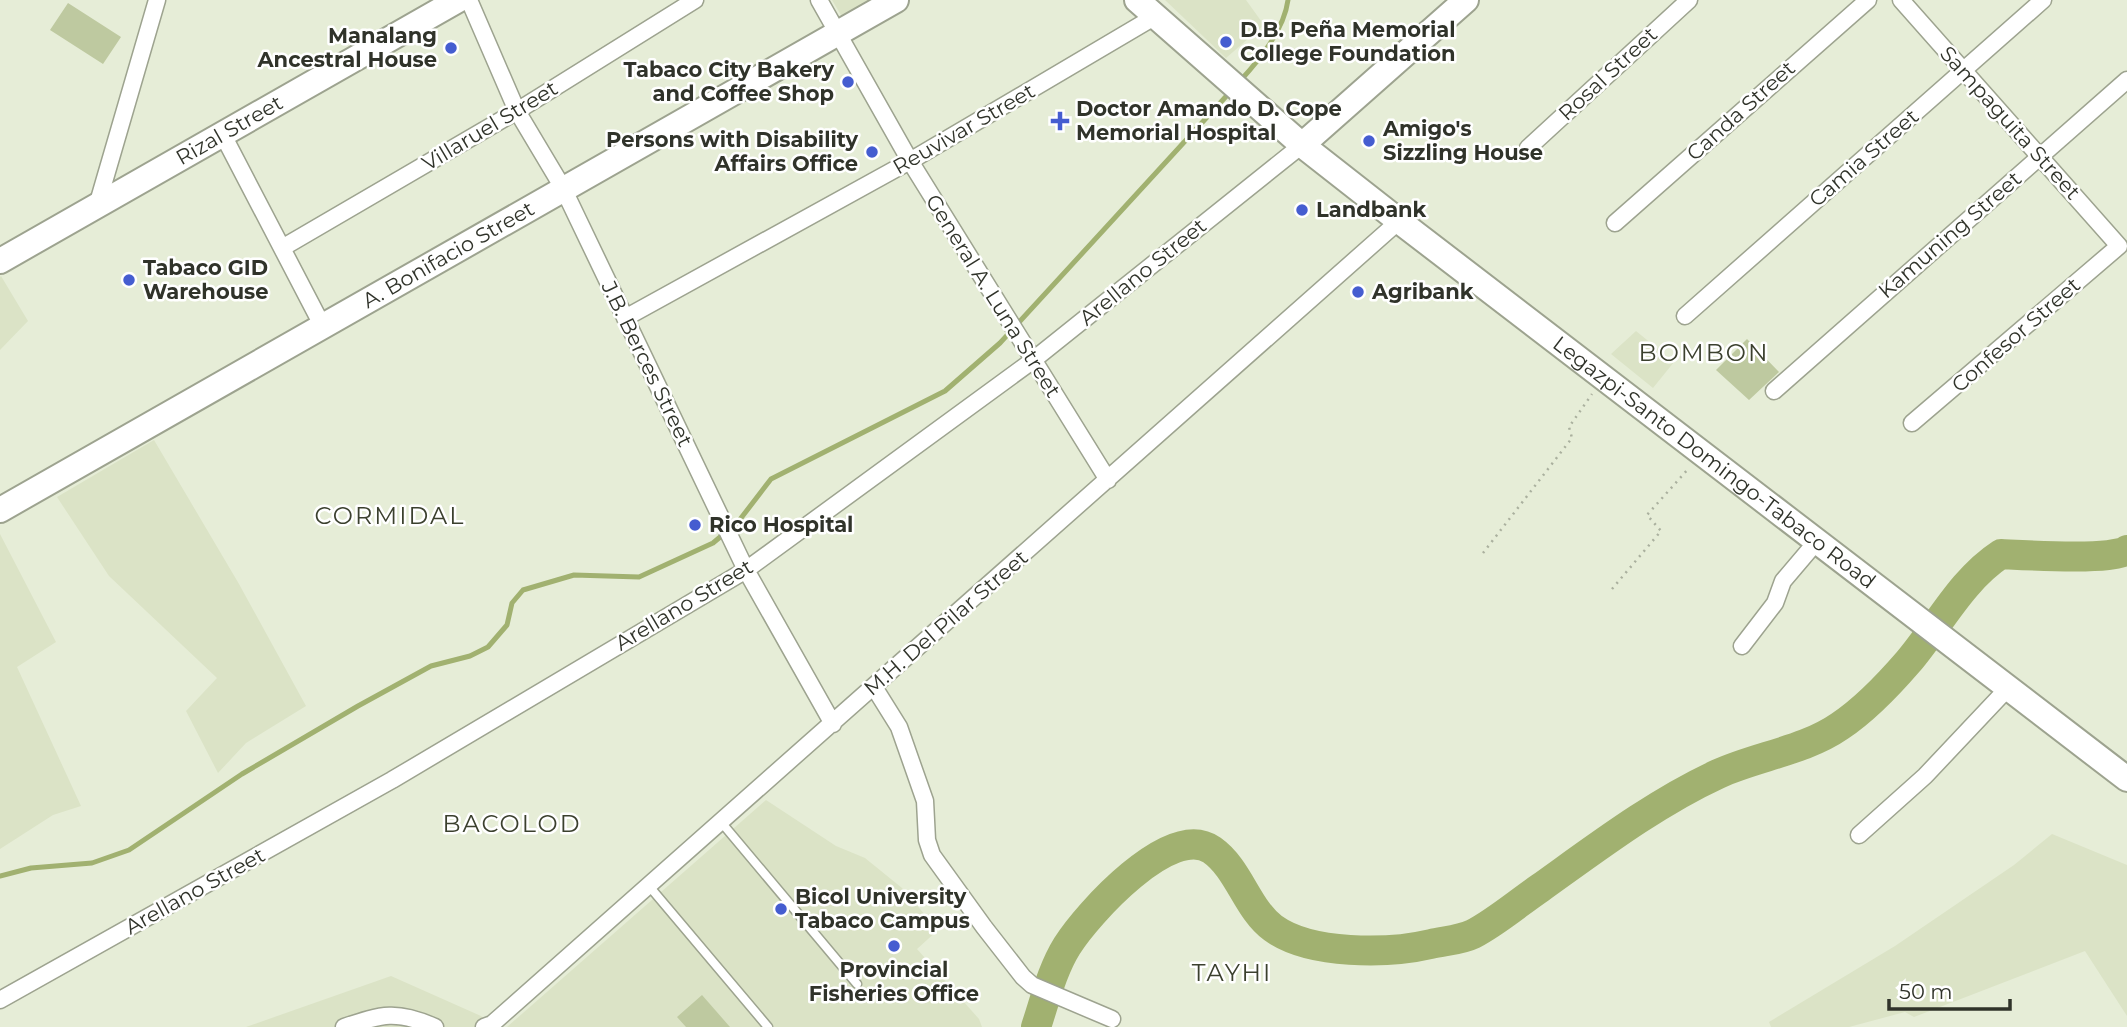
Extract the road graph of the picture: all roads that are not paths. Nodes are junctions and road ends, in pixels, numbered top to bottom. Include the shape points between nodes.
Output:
1 (157, 0) edge
2 (458, 0) edge
3 (470, 0) edge
4 (695, 0) edge
5 (819, 0) edge
6 (896, 0) edge
7 (1466, 0) edge
8 (1689, 0) edge
9 (1868, 0) edge
10 (1901, 0) edge
11 (2043, 0) edge
12 (1145, 8) edge
13 (838, 34) junction
14 (1964, 72) junction
15 (2127, 80) edge
16 (517, 111) junction
17 (223, 135) junction
18 (1302, 145) junction
19 (1528, 149) dead end
20 (2041, 157) junction
21 (910, 161) junction
22 (563, 188) junction
23 (97, 206) junction
24 (1399, 221) junction
25 (1615, 223) dead end
26 (2119, 247) joint
27 (282, 248) junction
28 (0, 261) edge
29 (1685, 316) dead end
30 (625, 317) junction
31 (322, 325) junction
32 (1032, 361) junction
33 (1774, 391) dead end
34 (1912, 423) dead end
35 (1108, 480) junction
36 (0, 510) edge
37 (1817, 541) junction
38 (746, 570) junction
39 (1742, 646) dead end
40 (874, 687) junction
41 (2008, 688) junction
42 (833, 724) junction
43 (2127, 779) edge
44 (721, 822) junction
45 (1859, 835) dead end
46 (649, 886) junction
47 (857, 984) dead end
48 (0, 1000) edge
49 (1112, 1019) dead end
50 (488, 1025) edge
51 (344, 1027) edge
52 (435, 1027) edge
53 (768, 1027) edge

1 - 23 street
2 - 17 main road, Rizal Street
3 - 16 street, J.B. Berces Street
4 - 16 street, Villaruel Street
5 - 13 street, General A. Luna Street
6 - 13 main road, A. Bonifacio Street
7 - 18 main road
8 - 19 street, Rosal Street
9 - 25 street, Canda Street
10 - 14 street, Sampaguita Street
11 - 14 street, Camia Street
12 - 18 main road, Legazpi-Santo Domingo-Tabaco Road
12 - 21 street, Reuvivar Street
13 - 21 street, General A. Luna Street
13 - 22 main road, A. Bonifacio Street
14 - 20 street, Sampaguita Street
14 - 29 street, Camia Street
15 - 20 street, Kamuning Street
16 - 22 street, J.B. Berces Street
16 - 27 street, Villaruel Street
17 - 23 main road, Rizal Street
17 - 27 street
18 - 24 main road, Legazpi-Santo Domingo-Tabaco Road
18 - 32 street, Arellano Street
20 - 26 street, Sampaguita Street
20 - 33 street, Kamuning Street
21 - 30 street, Reuvivar Street
21 - 32 street, General A. Luna Street
22 - 30 street, J.B. Berces Street
22 - 31 main road, A. Bonifacio Street
23 - 28 main road, Rizal Street
24 - 35 street, M.H. Del Pilar Street
24 - 37 main road, Legazpi-Santo Domingo-Tabaco Road
26 - 34 street, Confesor Street
27 - 31 street
30 - 38 street, J.B. Berces Street
31 - 36 main road, A. Bonifacio Street
32 - 35 street, General A. Luna Street
32 - 38 street, Arellano Street
35 - 40 street, M.H. Del Pilar Street
37 - 39 street via 1783,580 1774,603
37 - 41 main road, Legazpi-Santo Domingo-Tabaco Road
38 - 42 street, J.B. Berces Street
38 - 48 street, Arellano Street via 392,780
40 - 42 street, M.H. Del Pilar Street
40 - 49 street via 899,727 925,801 932,855 1023,977
41 - 43 main road, Legazpi-Santo Domingo-Tabaco Road
41 - 45 street via 1925,776
42 - 44 street, M.H. Del Pilar Street
44 - 46 street, M.H. Del Pilar Street
44 - 47 lane
46 - 50 street, M.H. Del Pilar Street
46 - 53 lane
51 - 52 street via 406,1014

